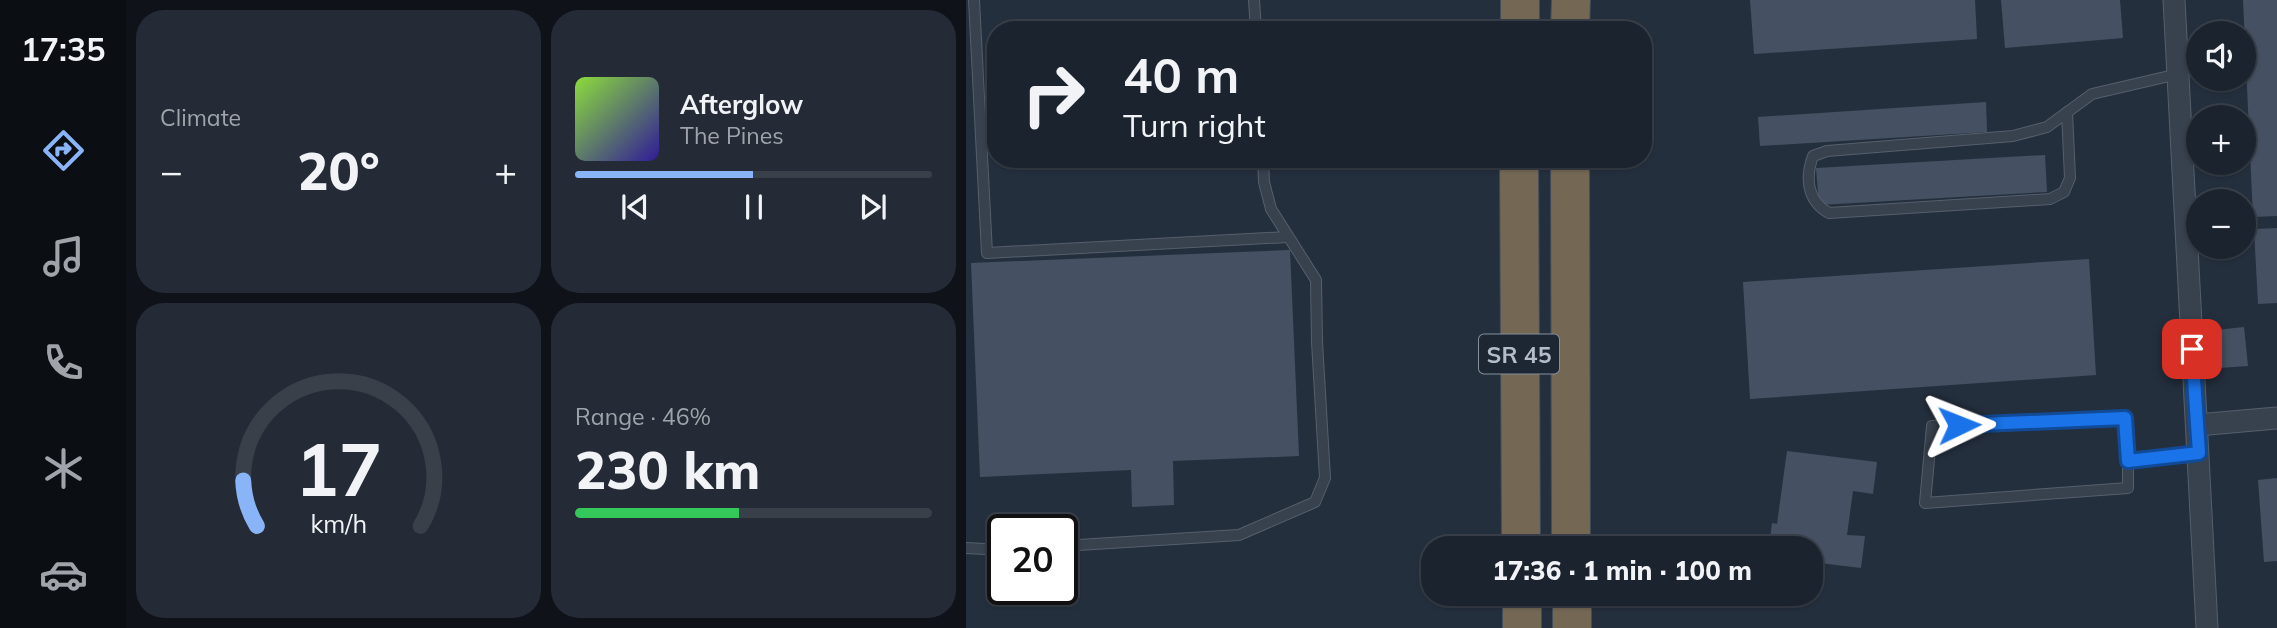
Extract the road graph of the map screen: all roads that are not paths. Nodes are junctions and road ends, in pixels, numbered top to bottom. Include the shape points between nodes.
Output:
1 (974, 0) edge
2 (1254, 0) edge
3 (1520, 0) edge
4 (1571, 0) edge
5 (2174, 0) edge
6 (1255, 21) edge
7 (1520, 21) edge
8 (1570, 21) edge
9 (2178, 74) junction
10 (2067, 112) junction
11 (1263, 168) edge
12 (1520, 168) edge
13 (1570, 168) edge
14 (1288, 237) junction
15 (2277, 418) edge
16 (2197, 425) junction
17 (2199, 453) junction
18 (2128, 461) junction
19 (1521, 536) edge
20 (1571, 536) edge
21 (1078, 545) edge
22 (966, 548) edge
23 (987, 549) edge
24 (1522, 606) edge
25 (1572, 606) edge
26 (1522, 628) edge
27 (1572, 628) edge
28 (2207, 628) edge

1 - 14 lane via 988,253
2 - 6 lane
3 - 7 highway
4 - 8 highway
5 - 9 street
9 - 10 lane via 2092,94
9 - 16 street
10 - 10 lane via 2047,127 2013,136 1827,151 1813,156 1811,193 1816,206 1829,213 2050,199 2064,192 2070,178
11 - 14 lane via 1271,209
12 - 19 highway, SR 45
13 - 20 highway, SR 45
14 - 21 lane via 1316,280 1325,478 1315,502 1239,535
15 - 16 street
16 - 17 street
17 - 18 lane
17 - 28 street
18 - 18 lane via 2128,488 1925,503 1932,426 2125,418
22 - 23 lane
24 - 26 highway
25 - 27 highway

